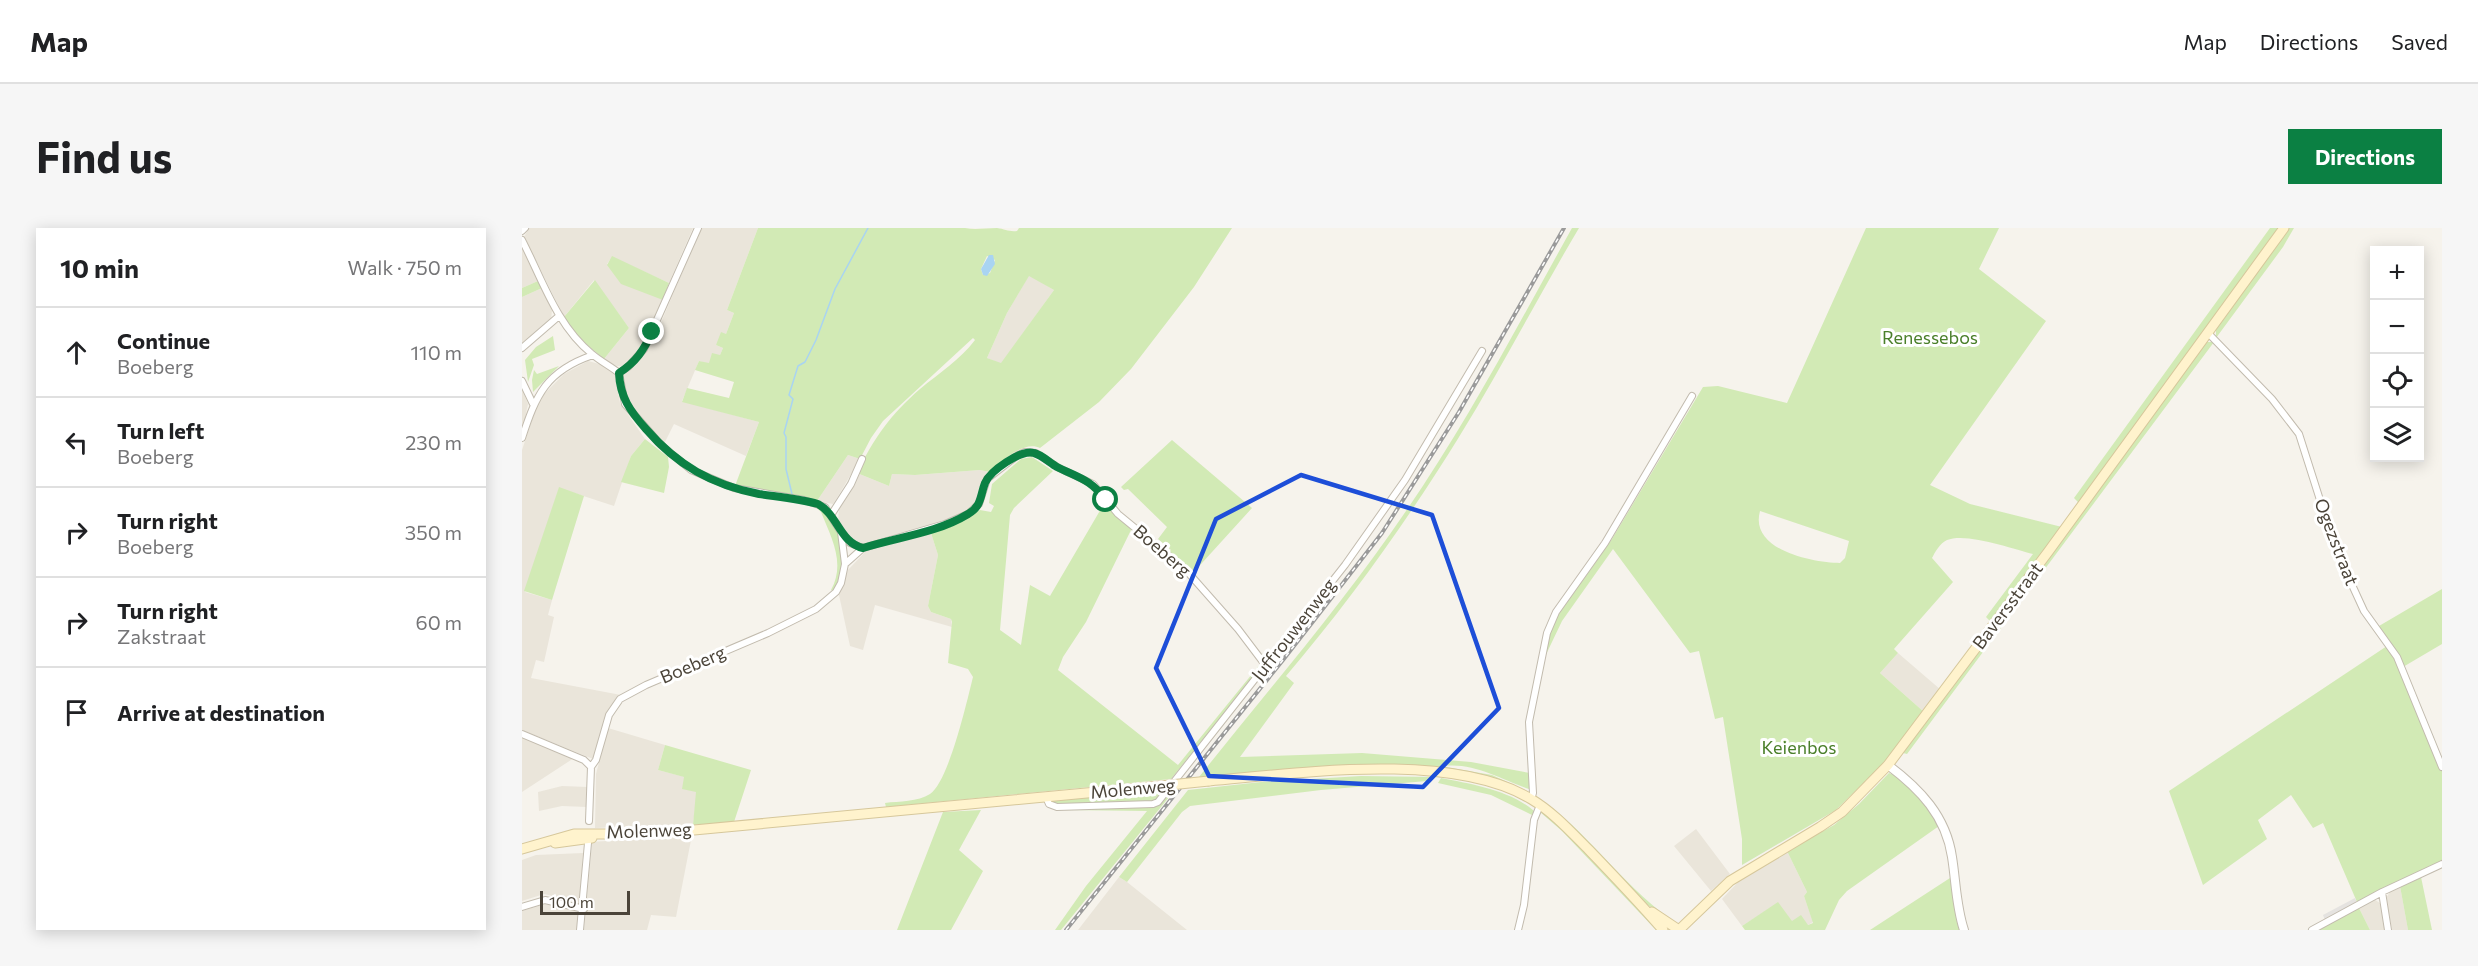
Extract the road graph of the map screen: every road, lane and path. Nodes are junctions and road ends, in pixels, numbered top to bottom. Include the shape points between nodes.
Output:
1 (698, 228) edge
2 (2284, 228) edge
3 (522, 240) edge
4 (559, 316) junction
5 (2208, 333) junction
6 (522, 348) edge
7 (1482, 351) dead end
8 (593, 355) junction
9 (619, 373) junction
10 (522, 381) edge
11 (1692, 396) dead end
12 (533, 404) junction
13 (522, 438) edge
14 (862, 459) dead end
15 (831, 515) junction
16 (841, 532) junction
17 (863, 548) junction
18 (845, 564) junction
19 (1266, 666) junction
20 (522, 734) edge
21 (1888, 765) junction
22 (591, 767) junction
23 (2442, 767) edge
24 (1046, 797) junction
25 (1531, 799) junction
26 (1540, 805) junction
27 (589, 821) dead end
28 (612, 834) junction
29 (588, 843) dead end
30 (538, 844) junction
31 (522, 849) edge
32 (2442, 864) edge
33 (2382, 892) junction
34 (1645, 907) junction
35 (522, 908) edge
36 (584, 909) junction
37 (580, 930) edge
38 (1518, 930) edge
39 (1663, 930) edge
40 (1679, 930) edge
41 (1964, 930) edge
42 (2312, 930) edge
43 (2388, 930) edge

1 - 9 street via 644,349
2 - 5 main road, Baversstraat
3 - 4 street
4 - 6 street
4 - 8 street
5 - 21 main road, Baversstraat
5 - 23 street, Ogezstraat via 2272,399 2299,434 2347,574 2364,611 2397,657
7 - 19 street, Juffrouwenweg via 1405,480
8 - 9 street
8 - 12 street via 560,372
9 - 15 street via 625,404 654,438 691,470 734,488 818,504
10 - 12 street
11 - 25 street via 1605,543 1556,612 1547,633 1529,722
12 - 13 street
14 - 15 street
15 - 16 street, Boeberg
16 - 17 street, Boeberg via 850,543
16 - 18 street, Boeberg
17 - 18 street, Boeberg
17 - 19 street, Boeberg via 968,514 979,504 987,479 1018,455 1036,453 1093,484 1118,514 1185,569
18 - 22 street, Boeberg via 836,592 816,609 620,699 609,715
19 - 24 street, Juffrouwenweg via 1158,802 1057,807 1049,804
20 - 22 street via 584,760
21 - 40 main road, Baversstraat via 1837,816 1743,871
21 - 41 street via 1926,796 1943,825 1950,844
22 - 27 street, Boeberg
24 - 25 main road, Molenweg, bridge via 1341,771 1437,772 1487,780
24 - 28 main road, Molenweg via 774,824
25 - 26 main road, Molenweg
26 - 34 main road, Molenweg
26 - 38 street via 1534,820
28 - 30 main road
28 - 30 main road, Molenweg via 574,834
29 - 36 street
30 - 31 main road
32 - 33 street
33 - 42 street
33 - 43 street
34 - 39 main road, Molenweg
34 - 40 main road, Molenweg
35 - 36 street via 545,900
36 - 37 street

